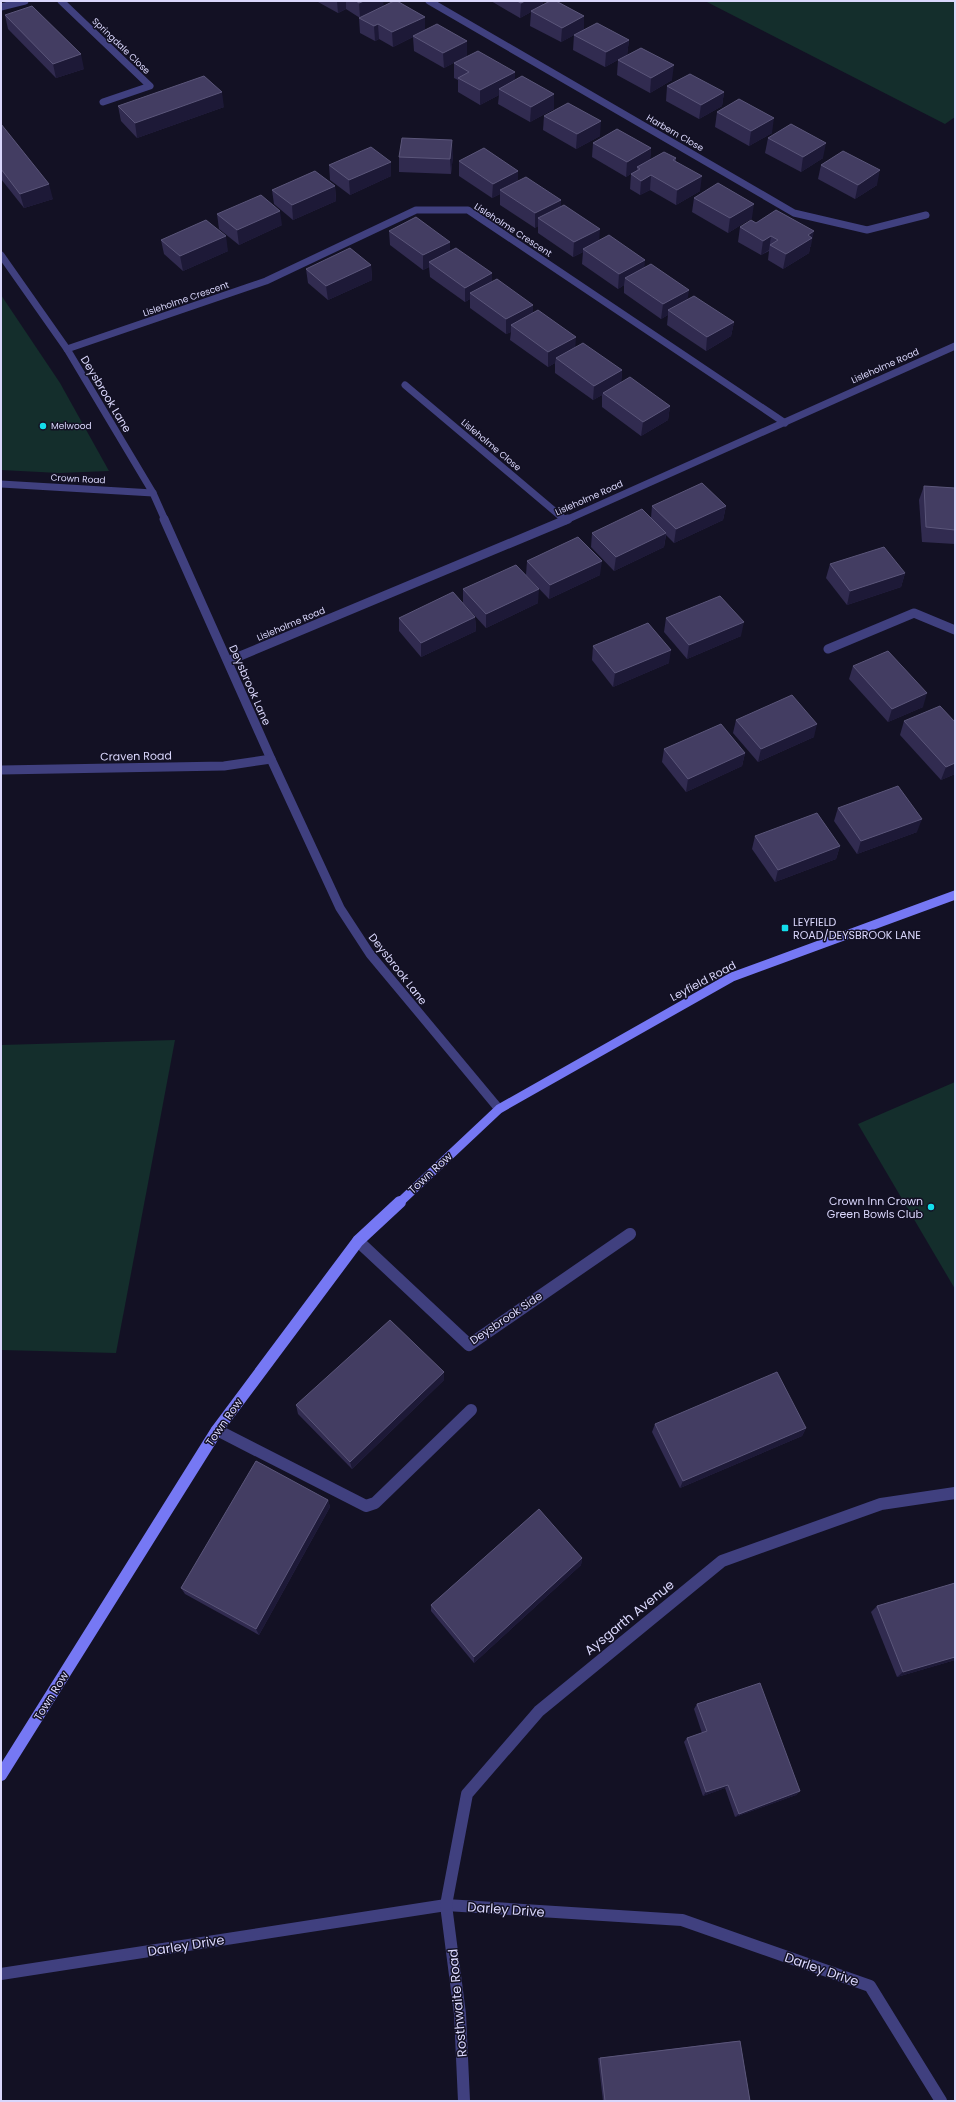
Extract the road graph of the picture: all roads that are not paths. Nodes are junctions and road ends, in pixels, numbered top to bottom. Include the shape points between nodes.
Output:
1 (25, 1) edge
2 (61, 1) edge
3 (428, 1) edge
4 (1, 7) edge
5 (103, 102) dead end
6 (926, 215) dead end
7 (1, 255) edge
8 (955, 346) edge
9 (67, 349) junction
10 (405, 385) dead end
11 (785, 423) junction
12 (1, 484) edge
13 (153, 493) junction
14 (565, 520) junction
15 (955, 630) edge
16 (828, 649) dead end
17 (228, 661) junction
18 (271, 760) junction
19 (1, 770) edge
20 (955, 895) edge
21 (499, 1109) junction
22 (630, 1234) dead end
23 (358, 1241) junction
24 (471, 1410) dead end
25 (217, 1430) junction
26 (955, 1493) edge
27 (1, 1775) edge
28 (446, 1905) junction
29 (1, 1974) edge
30 (464, 2101) edge
31 (941, 2101) edge

1 - 4 street
2 - 5 street, Springdale Close via 150,86
3 - 6 street, Harbern Close via 794,213 867,230
7 - 9 street, Deysbrook Lane
8 - 11 street, Lisleholme Road
9 - 11 street, Lisleholme Crescent via 266,281 416,210 468,210
9 - 13 street, Deysbrook Lane
10 - 14 street, Lisleholme Close
11 - 14 street, Lisleholme Road
12 - 13 street, Crown Road
13 - 17 street, Deysbrook Lane
14 - 17 street, Lisleholme Road
15 - 16 street via 914,613
17 - 18 street, Deysbrook Lane
18 - 19 street, Craven Road via 224,766
18 - 21 street, Deysbrook Lane via 340,908 370,954
20 - 21 street, Leyfield Road via 732,977
21 - 23 street, Town Row
22 - 23 street, Deysbrook Side via 468,1345
23 - 25 street, Town Row
24 - 25 street via 375,1503 366,1506
25 - 27 street, Town Row
26 - 28 street, Aysgarth Avenue via 881,1504 722,1561 539,1711 467,1794
28 - 29 street, Darley Drive
28 - 30 street, Rosthwaite Road via 460,2014
28 - 31 street, Darley Drive via 682,1920 870,1986

